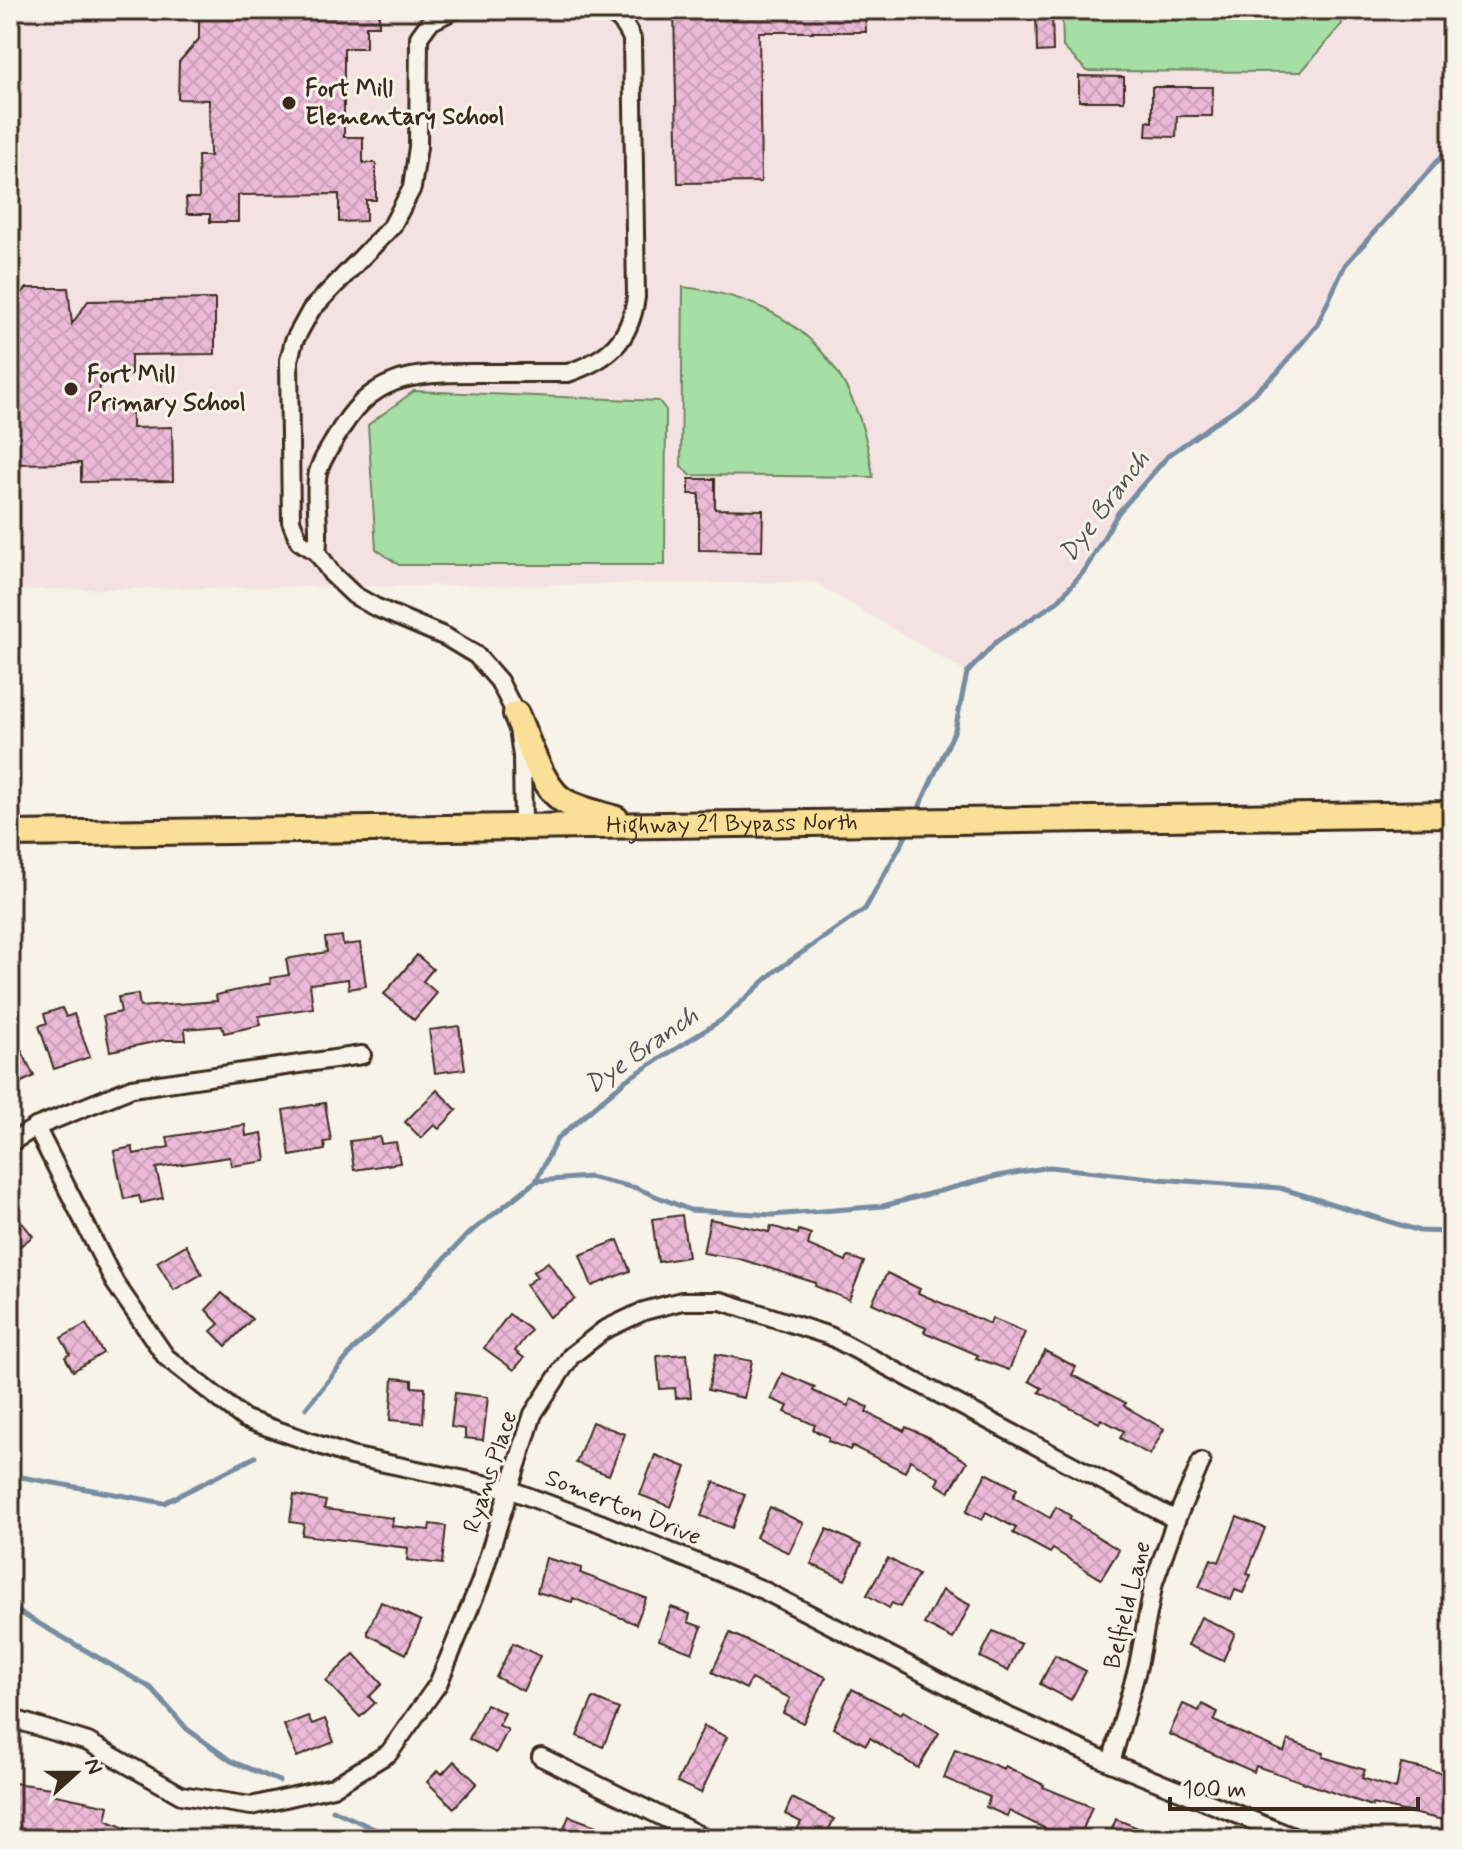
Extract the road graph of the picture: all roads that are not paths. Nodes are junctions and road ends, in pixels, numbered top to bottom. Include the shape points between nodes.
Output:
1 (454, 10) edge
2 (602, 10) edge
3 (317, 552) junction
4 (516, 714) junction
5 (1452, 814) edge
6 (634, 824) junction
7 (523, 826) junction
8 (10, 834) edge
9 (362, 1055) dead end
10 (36, 1127) junction
11 (10, 1143) edge
12 (1201, 1462) dead end
13 (508, 1489) junction
14 (1176, 1520) junction
15 (10, 1718) edge
16 (541, 1757) dead end
17 (1111, 1763) junction
18 (707, 1839) edge
19 (1298, 1839) edge

1 - 3 street via 430,22 419,37 418,147 412,188 392,226 311,310 289,360 291,521 299,541
2 - 3 street via 626,24 632,39 636,297 634,317 623,339 589,366 568,373 423,373 366,397 345,420 319,469
3 - 4 street via 354,595 476,655 499,681
4 - 6 main road via 542,774 563,801
4 - 7 street
5 - 6 main road, Highway 21 Bypass North
6 - 7 main road, Highway 21 Bypass North
7 - 8 main road, Highway 21 Bypass North
9 - 10 street via 132,1088
10 - 11 street
10 - 13 street, Somerton Drive via 115,1283 166,1357 245,1419 351,1456
12 - 14 street, Belfield Lane
13 - 14 street, Ryans Place via 533,1414 571,1356 604,1330 644,1311 682,1301 721,1301 830,1336
13 - 15 street, Ryans Place via 480,1583 438,1684 389,1753 333,1787 251,1806 181,1795 88,1742
13 - 17 street, Somerton Drive via 763,1590 1005,1715
14 - 17 street, Belfield Lane via 1154,1582
16 - 18 street
17 - 19 street, Somerton Drive

